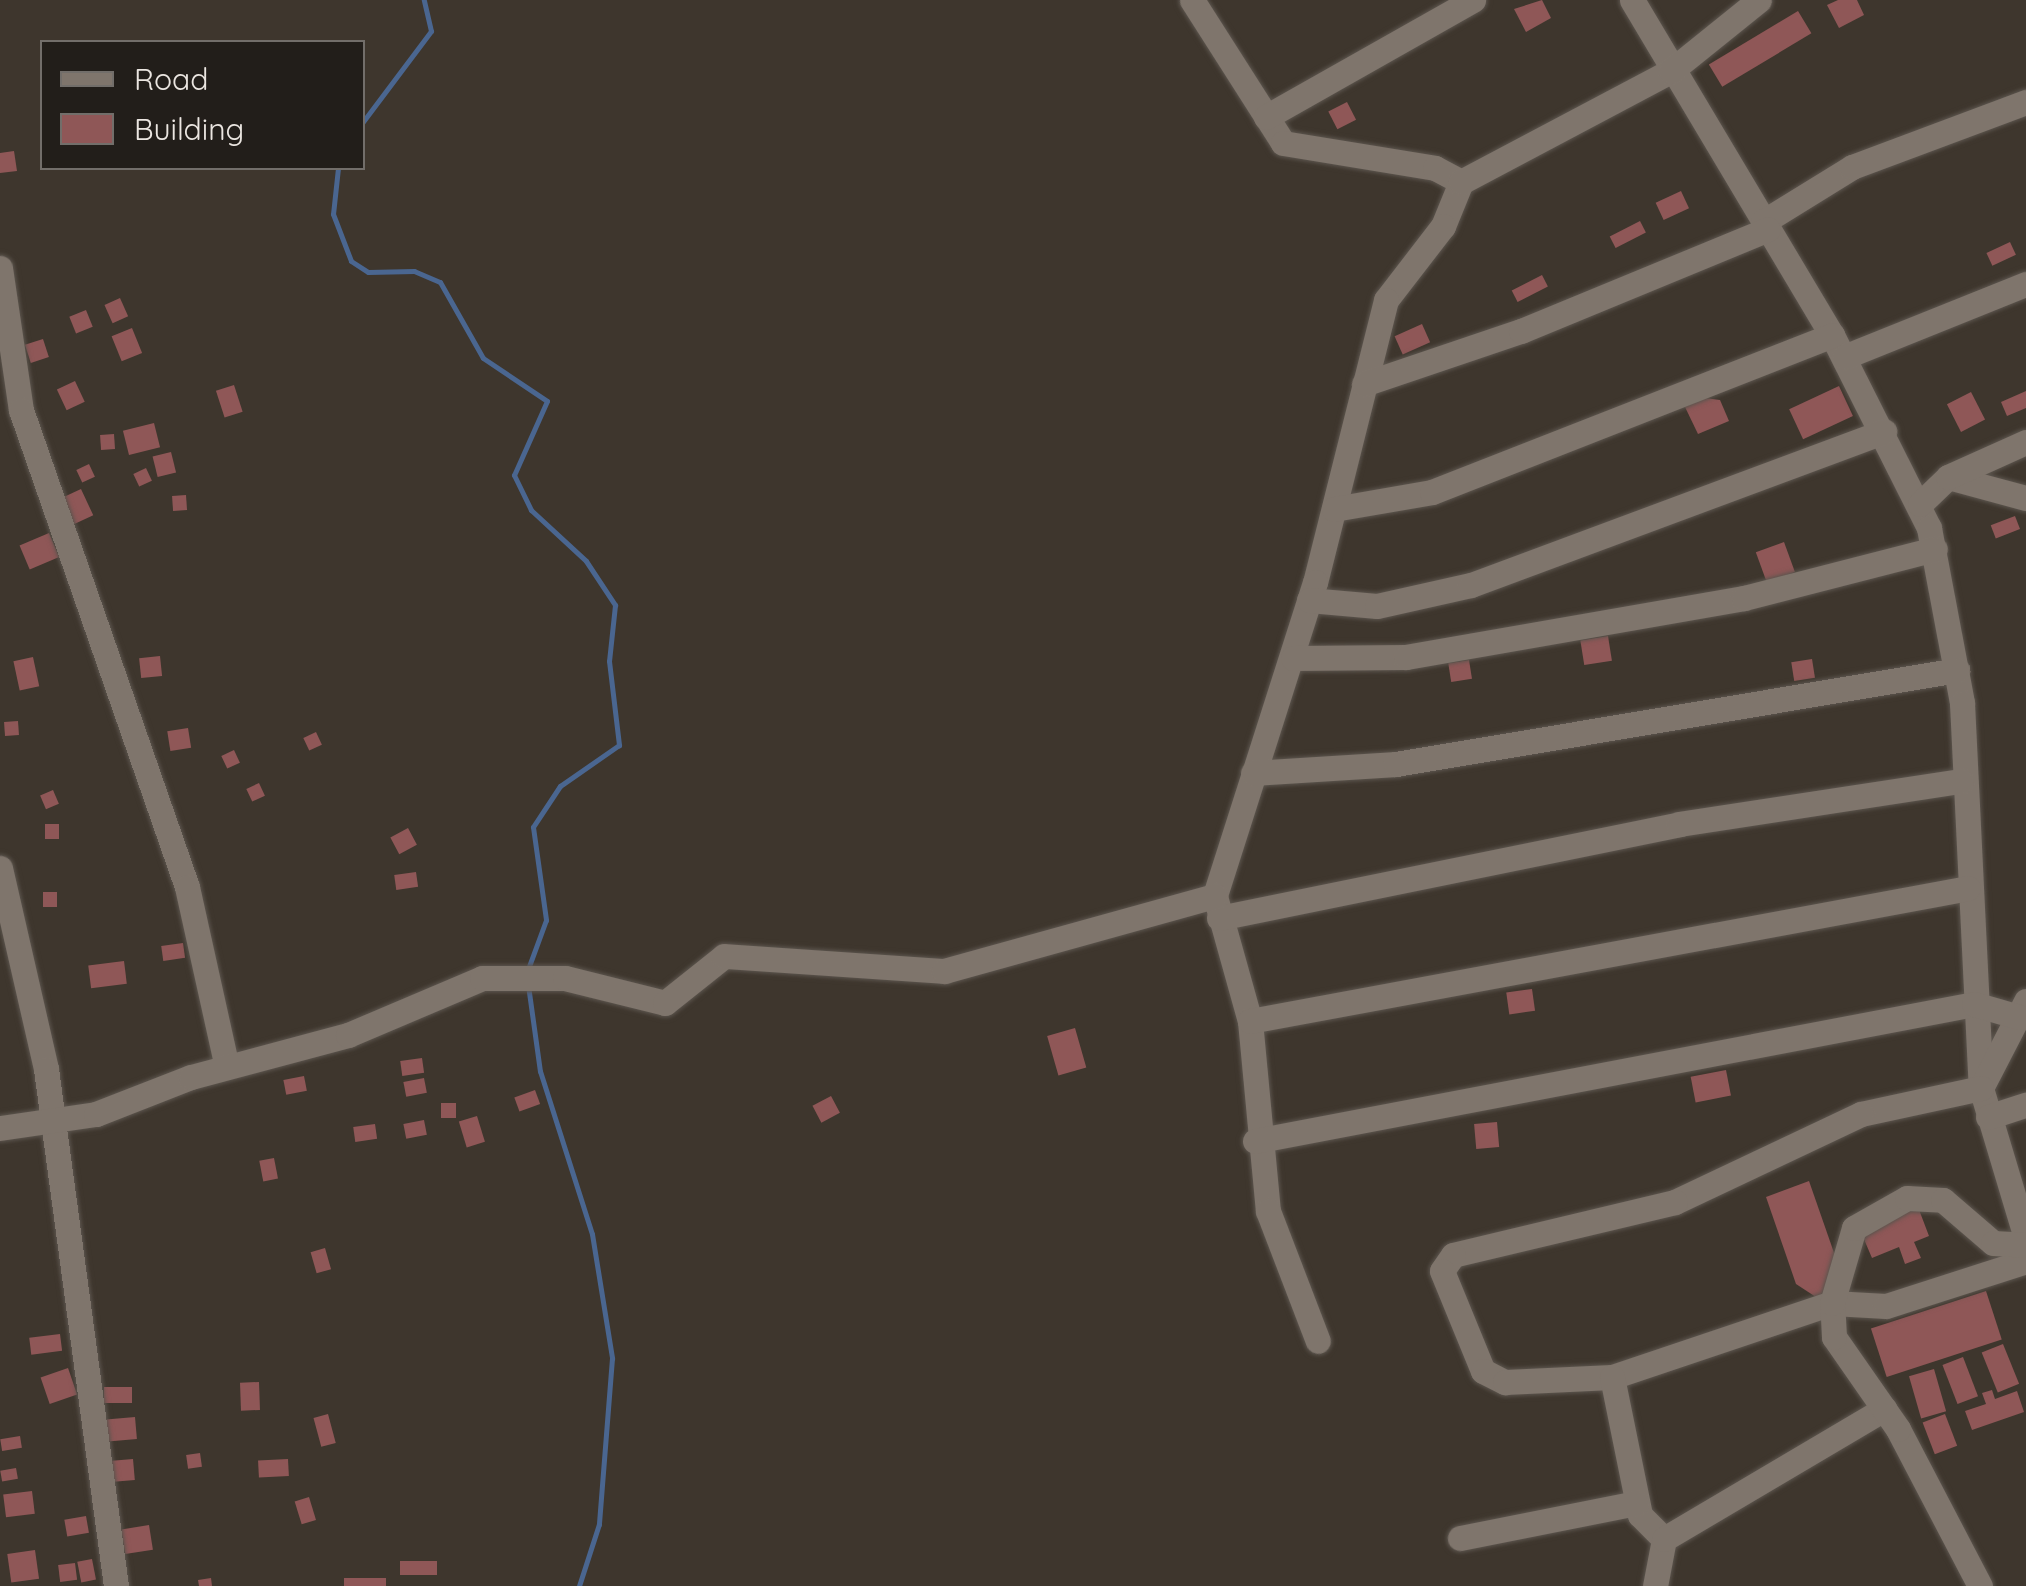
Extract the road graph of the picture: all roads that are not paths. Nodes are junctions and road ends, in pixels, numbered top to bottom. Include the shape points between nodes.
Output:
1 (1192, 0) edge
2 (1473, 0) edge
3 (1632, 0) edge
4 (1759, 0) edge
5 (1670, 71) junction
6 (2026, 102) edge
7 (1266, 117) junction
8 (1461, 182) junction
9 (1765, 226) junction
10 (0, 268) edge
11 (2026, 284) edge
12 (1838, 346) junction
13 (1364, 384) junction
14 (1884, 430) junction
15 (2026, 442) edge
16 (1948, 478) junction
17 (2026, 498) edge
18 (1920, 504) junction
19 (1334, 510) junction
20 (1935, 550) junction
21 (1309, 600) junction
22 (1293, 658) junction
23 (1957, 670) junction
24 (1253, 773) junction
25 (1961, 780) junction
26 (0, 868) edge
27 (1968, 888) junction
28 (1217, 907) junction
29 (1974, 1004) junction
30 (2022, 1009) edge
31 (1250, 1021) junction
32 (227, 1067) junction
33 (1981, 1088) junction
34 (2026, 1104) edge
35 (1988, 1117) junction
36 (51, 1119) junction
37 (0, 1128) edge
38 (1255, 1141) junction
39 (2026, 1241) edge
40 (2026, 1261) edge
41 (1832, 1303) junction
42 (1318, 1341) dead end
43 (1612, 1377) junction
44 (1884, 1408) junction
45 (1637, 1503) junction
46 (1460, 1538) dead end
47 (1664, 1540) junction
48 (116, 1586) edge
49 (1655, 1586) edge
50 (1980, 1586) edge

1 - 7 street
2 - 7 street
3 - 5 street
4 - 5 street
5 - 8 street
5 - 9 street
6 - 9 street via 1852,168
7 - 8 street via 1295,150 1436,168
8 - 13 street via 1443,226 1386,300
9 - 12 street
9 - 13 street via 1521,332
10 - 32 street via 21,410 187,886
11 - 12 street
12 - 14 street
12 - 19 street via 1432,492
13 - 19 street
14 - 18 street
14 - 21 street via 1471,585 1377,606
15 - 16 street
16 - 17 street
16 - 18 street
18 - 20 street
19 - 21 street
20 - 22 street via 1744,598 1406,657
20 - 23 street
21 - 22 street
22 - 24 street
23 - 24 street via 1396,764
23 - 25 street
24 - 28 street
25 - 27 street
25 - 28 street
26 - 36 street
27 - 29 street
27 - 31 street
28 - 31 street
28 - 32 street via 944,971 724,956 664,1003 503,975 348,1035
29 - 30 street
29 - 33 street
29 - 38 street
30 - 33 street
31 - 38 street
32 - 36 street via 96,1114
33 - 35 street
33 - 43 street via 1810,1133 1675,1202 1444,1261 1471,1347 1494,1380
34 - 35 street
35 - 39 street
36 - 37 street
36 - 48 street
38 - 42 street via 1279,1254
39 - 41 street via 1993,1243 1943,1200 1907,1198 1854,1228
40 - 41 street via 1886,1306
41 - 43 street
41 - 44 street via 1834,1338
43 - 45 street
44 - 47 street
44 - 50 street
45 - 46 street
45 - 47 street via 1644,1528
47 - 49 street

